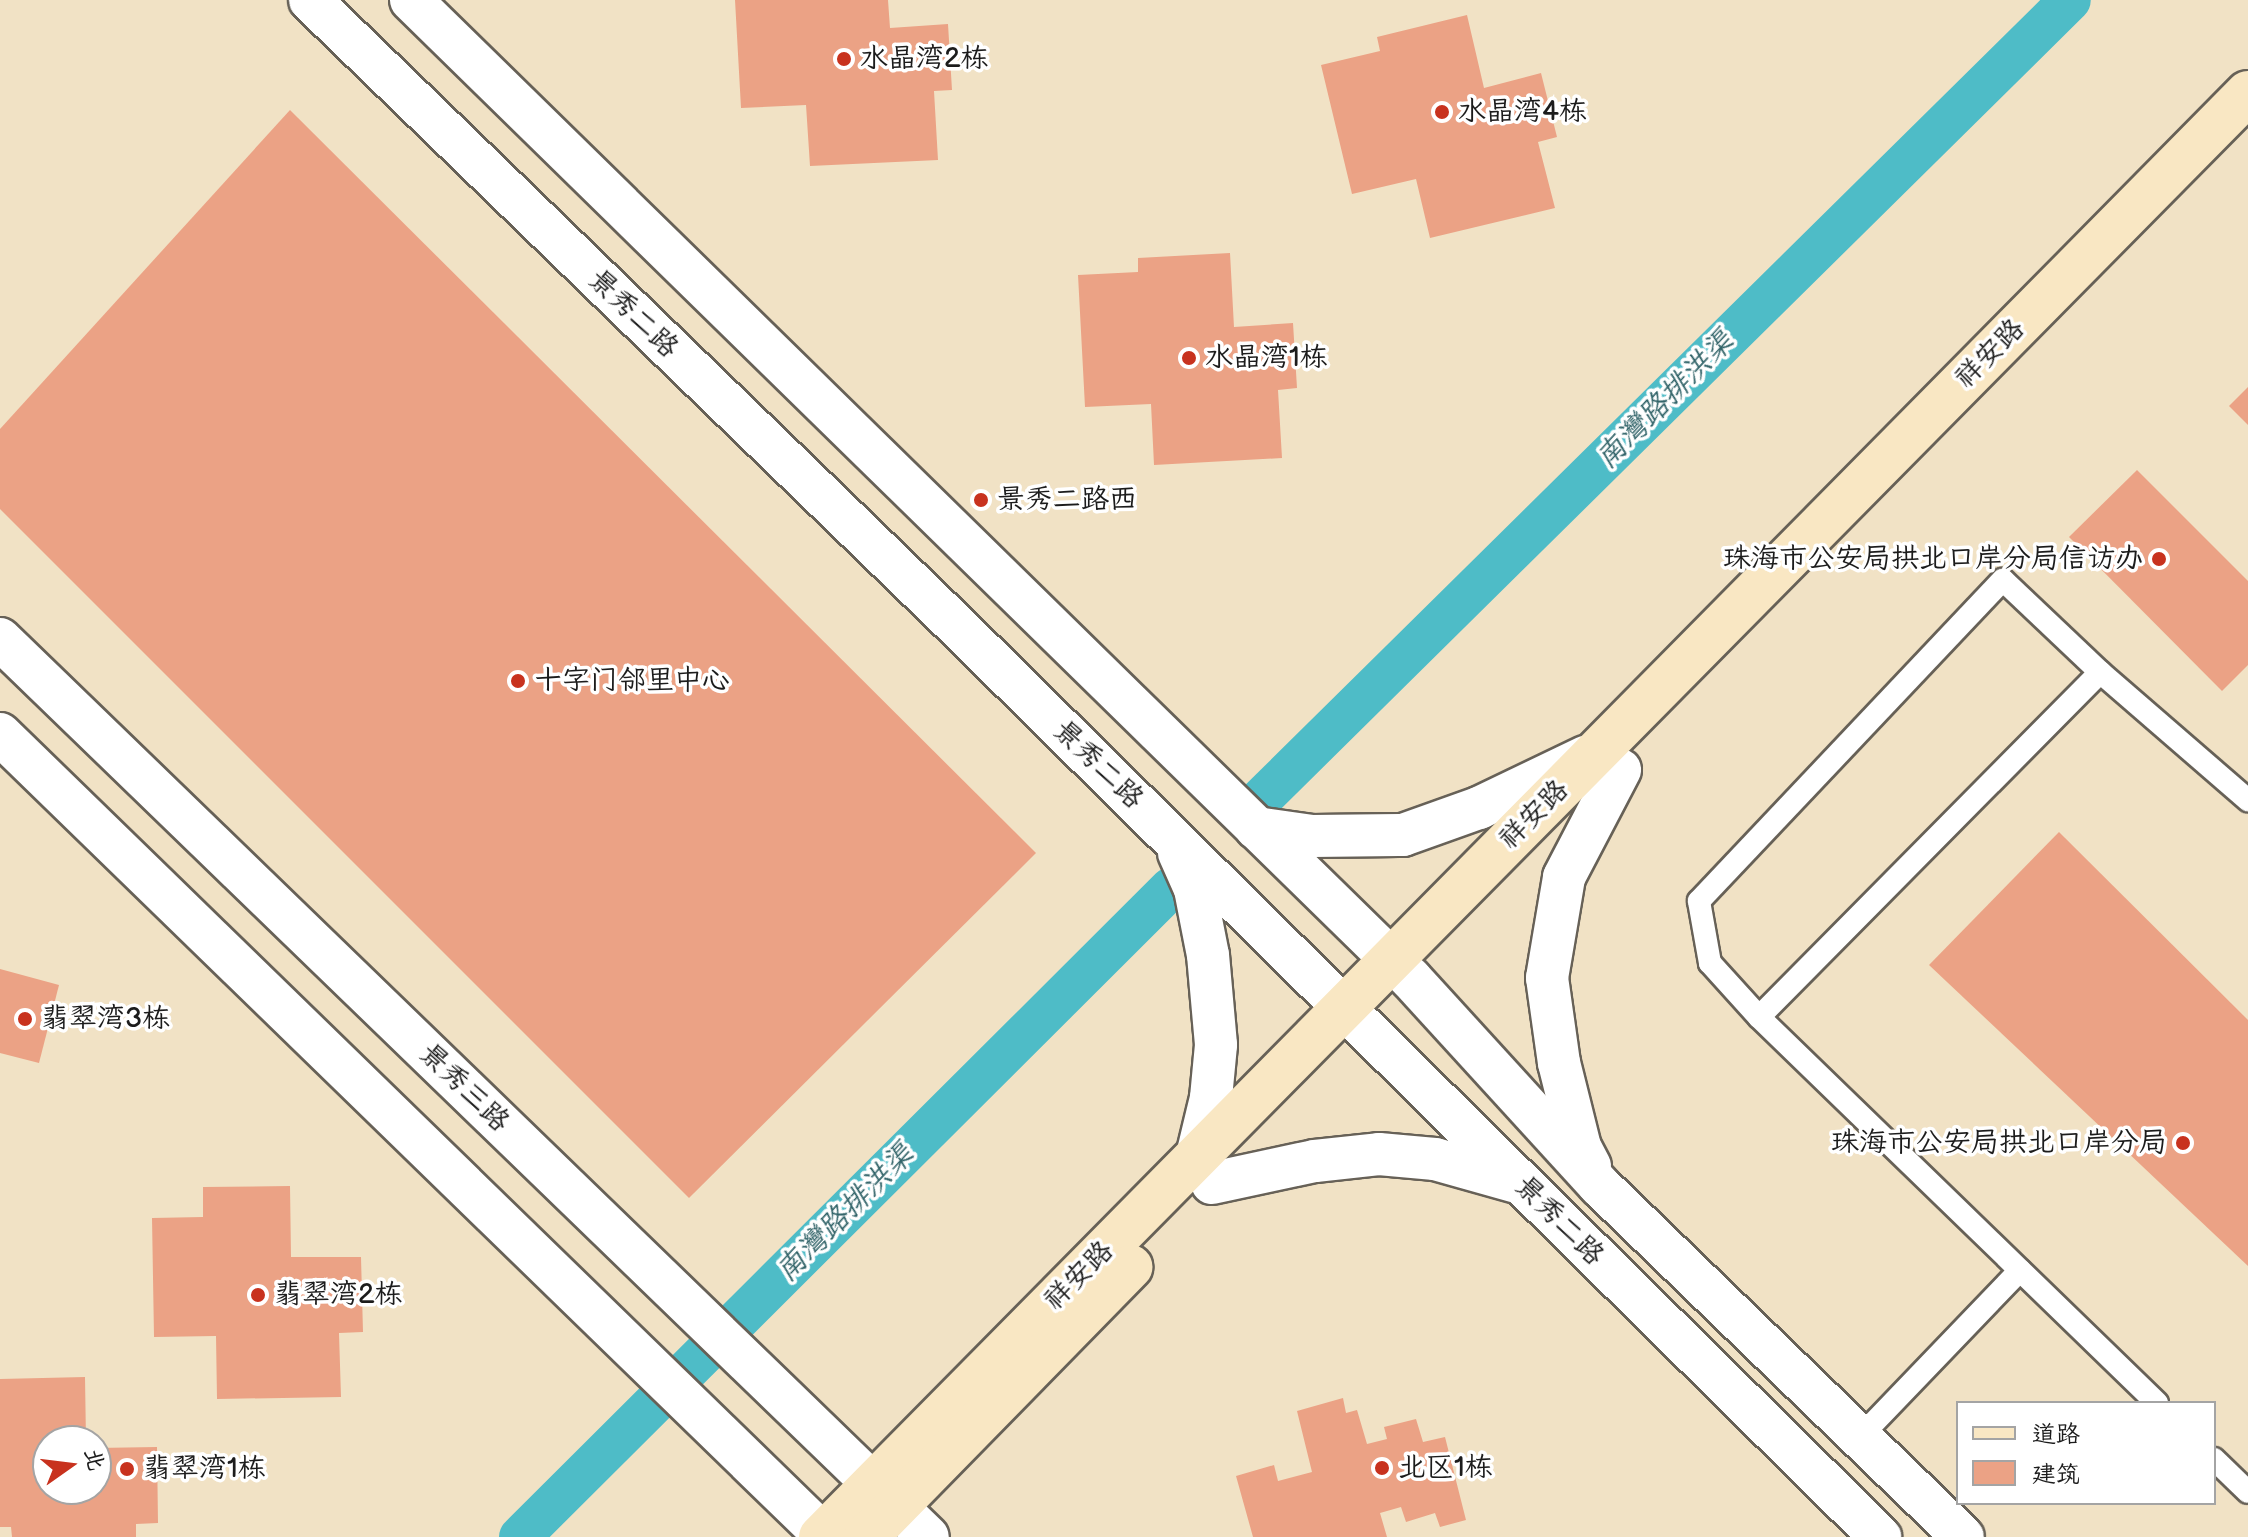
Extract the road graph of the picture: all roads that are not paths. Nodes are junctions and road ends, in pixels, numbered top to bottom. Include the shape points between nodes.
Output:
1 (310, 0) edge
2 (411, 0) edge
3 (2248, 93) edge
4 (2248, 124) edge
5 (0, 639) edge
6 (2100, 672) junction
7 (0, 734) edge
8 (1610, 759) junction
9 (2248, 800) edge
10 (1256, 828) junction
11 (1172, 837) junction
12 (1401, 969) junction
13 (1355, 1017) junction
14 (1759, 1017) junction
15 (1205, 1170) junction
16 (1522, 1184) junction
17 (1599, 1185) junction
18 (2020, 1270) junction
19 (2155, 1401) edge
20 (1860, 1437) junction
21 (2216, 1461) edge
22 (2248, 1492) edge
23 (886, 1494) junction
24 (834, 1536) edge
25 (928, 1537) edge
26 (1880, 1537) edge
27 (1963, 1537) edge

1 - 11 street, 景秀二路
2 - 10 street, 景秀二路
3 - 8 main road, 祥安路
4 - 8 main road, 祥安路
5 - 23 street, 景秀三路
6 - 9 lane
6 - 14 lane
6 - 14 lane via 2003,580 1699,901 1710,963
7 - 24 street via 734,1447
8 - 10 street via 1403,835 1312,836
8 - 12 main road, 祥安路
8 - 17 street via 1564,877 1547,978 1562,1077 1580,1147
10 - 12 street, 景秀二路
11 - 13 street, 景秀二路
11 - 15 street via 1195,889 1208,955 1216,1045
12 - 13 main road, 祥安路
12 - 17 street, 景秀二路
13 - 15 main road, 祥安路
13 - 16 street, 景秀二路
14 - 18 lane
15 - 16 street via 1379,1154 1435,1159
15 - 23 main road, 祥安路
16 - 26 street, 景秀二路
17 - 20 street, 景秀二路
18 - 19 lane
18 - 20 lane
20 - 27 street, 景秀二路
21 - 22 lane
23 - 24 main road, 祥安路
23 - 25 street, 景秀三路

